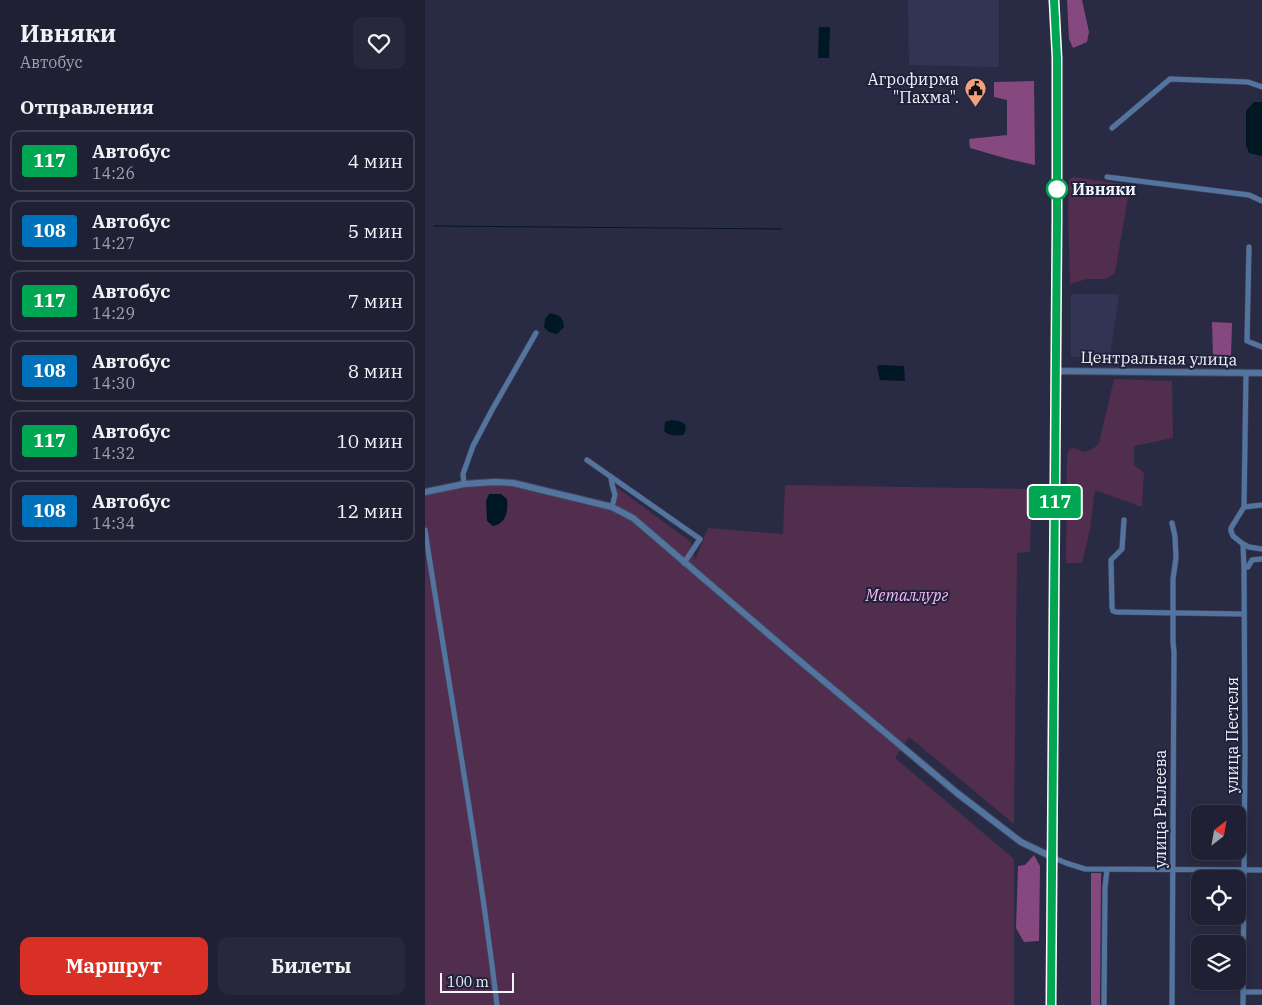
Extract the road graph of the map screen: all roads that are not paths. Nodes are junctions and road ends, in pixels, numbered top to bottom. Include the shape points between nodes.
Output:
1 (1054, 0) edge
2 (1262, 87) edge
3 (1112, 128) dead end
4 (1107, 177) dead end
5 (1262, 201) edge
6 (1249, 247) dead end
7 (535, 333) dead end
8 (1262, 347) edge
9 (1055, 371) junction
10 (1246, 373) junction
11 (1262, 373) edge
12 (587, 460) dead end
13 (611, 478) junction
14 (464, 484) junction
15 (425, 492) edge
16 (425, 496) edge
17 (1262, 505) edge
18 (1244, 506) junction
19 (612, 507) junction
20 (1124, 520) dead end
21 (1172, 523) dead end
22 (425, 530) edge
23 (1243, 544) junction
24 (1262, 549) edge
25 (1262, 559) edge
26 (684, 563) junction
27 (1244, 567) junction
28 (1174, 613) junction
29 (1244, 614) junction
30 (1052, 857) junction
31 (1173, 869) junction
32 (1107, 870) junction
33 (1208, 870) edge
34 (1244, 870) edge
35 (1262, 870) edge
36 (1246, 871) edge
37 (1244, 925) edge
38 (1243, 992) junction
39 (1262, 992) edge
40 (497, 1005) edge
41 (1051, 1005) edge
42 (1104, 1005) edge
43 (1172, 1005) edge
44 (1243, 1005) edge

1 - 9 highway via 1057,58
2 - 3 street via 1248,82 1170,79
4 - 5 street via 1249,195
6 - 8 street via 1247,341
7 - 14 street via 473,446 463,474
9 - 10 street, Центральная улица
9 - 30 highway
10 - 11 street, Центральная улица
10 - 18 street
12 - 13 street
13 - 19 street via 615,495
13 - 26 street via 699,539
14 - 15 street
14 - 19 street via 513,483
15 - 16 street
17 - 18 street
18 - 23 street via 1231,531
19 - 26 street via 633,518
20 - 28 street via 1122,548 1111,560 1113,611
21 - 28 street, улица Рылеева via 1176,558
22 - 40 street
23 - 24 street
23 - 27 street, улица Пестеля
25 - 27 street via 1253,560
26 - 30 street via 957,793 1021,842
27 - 29 street, улица Пестеля
28 - 29 street
28 - 31 street, улица Рылеева
29 - 34 street, улица Пестеля
30 - 32 street via 1085,870
30 - 41 highway
31 - 32 street
31 - 33 street
31 - 43 street, улица Рылеева
32 - 42 street
35 - 36 street
37 - 38 street, улица Пестеля
38 - 39 street
38 - 44 street, улица Пестеля

